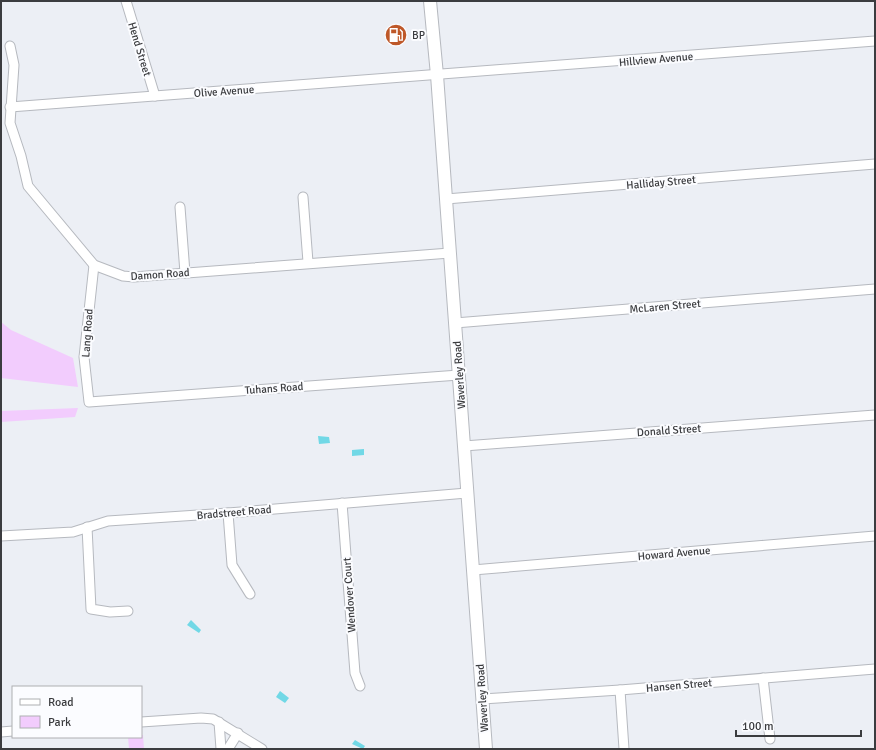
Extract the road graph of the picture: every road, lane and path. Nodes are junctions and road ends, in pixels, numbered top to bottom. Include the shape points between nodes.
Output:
1 (126, 1) edge
2 (430, 1) edge
3 (875, 41) edge
4 (10, 46) dead end
5 (437, 76) junction
6 (155, 96) junction
7 (10, 107) junction
8 (875, 164) edge
9 (303, 197) dead end
10 (446, 199) junction
11 (180, 207) dead end
12 (450, 253) junction
13 (308, 262) junction
14 (94, 265) junction
15 (185, 273) junction
16 (875, 288) edge
17 (455, 323) junction
18 (458, 375) junction
19 (89, 402) joint
20 (875, 415) edge
21 (464, 446) junction
22 (467, 493) junction
23 (342, 503) junction
24 (228, 513) junction
25 (88, 527) junction
26 (1, 536) edge
27 (875, 536) edge
28 (473, 570) junction
29 (250, 594) dead end
30 (128, 611) dead end
31 (875, 668) edge
32 (763, 678) junction
33 (360, 686) dead end
34 (620, 690) junction
35 (482, 699) junction
36 (142, 722) edge
37 (219, 722) junction
38 (12, 731) edge
39 (1, 732) edge
40 (238, 733) junction
41 (770, 739) dead end
42 (221, 749) edge
43 (228, 749) edge
44 (262, 749) edge
45 (486, 749) edge
46 (624, 749) edge

1 - 6 street, Hend Street
2 - 5 main road, Waverley Road
3 - 5 street, Hillview Avenue
4 - 7 street, Damon Road via 14,65
5 - 6 street, Olive Avenue
5 - 10 main road, Waverley Road
6 - 7 street, Olive Avenue
7 - 14 street, Damon Road via 10,123 28,186
8 - 10 street, Halliday Street
9 - 13 street
10 - 12 main road, Waverley Road
11 - 15 street
12 - 13 street, Damon Road
12 - 17 main road, Waverley Road
13 - 15 street, Damon Road
14 - 15 street, Damon Road via 123,276 134,277
14 - 19 street, Lang Road via 84,356
16 - 17 street, McLaren Street
17 - 18 main road, Waverley Road
18 - 19 street, Tuhans Road
18 - 21 main road, Waverley Road
20 - 21 street, Donald Street
21 - 22 main road, Waverley Road
22 - 23 street, Bradstreet Road
22 - 28 main road, Waverley Road
23 - 24 street, Bradstreet Road
23 - 33 street, Wendover Court via 355,673
24 - 25 street, Bradstreet Road via 108,521
24 - 29 street via 232,565
25 - 26 street, Bradstreet Road via 73,532
25 - 30 street via 91,609
27 - 28 street, Howard Avenue
28 - 35 main road, Waverley Road
31 - 32 street, Hansen Street
32 - 34 street, Hansen Street
32 - 41 street
34 - 35 street, Hansen Street
34 - 46 street
35 - 45 main road, Waverley Road
36 - 37 street via 201,718
37 - 40 street
37 - 42 street
38 - 39 street
40 - 43 street
40 - 44 street

